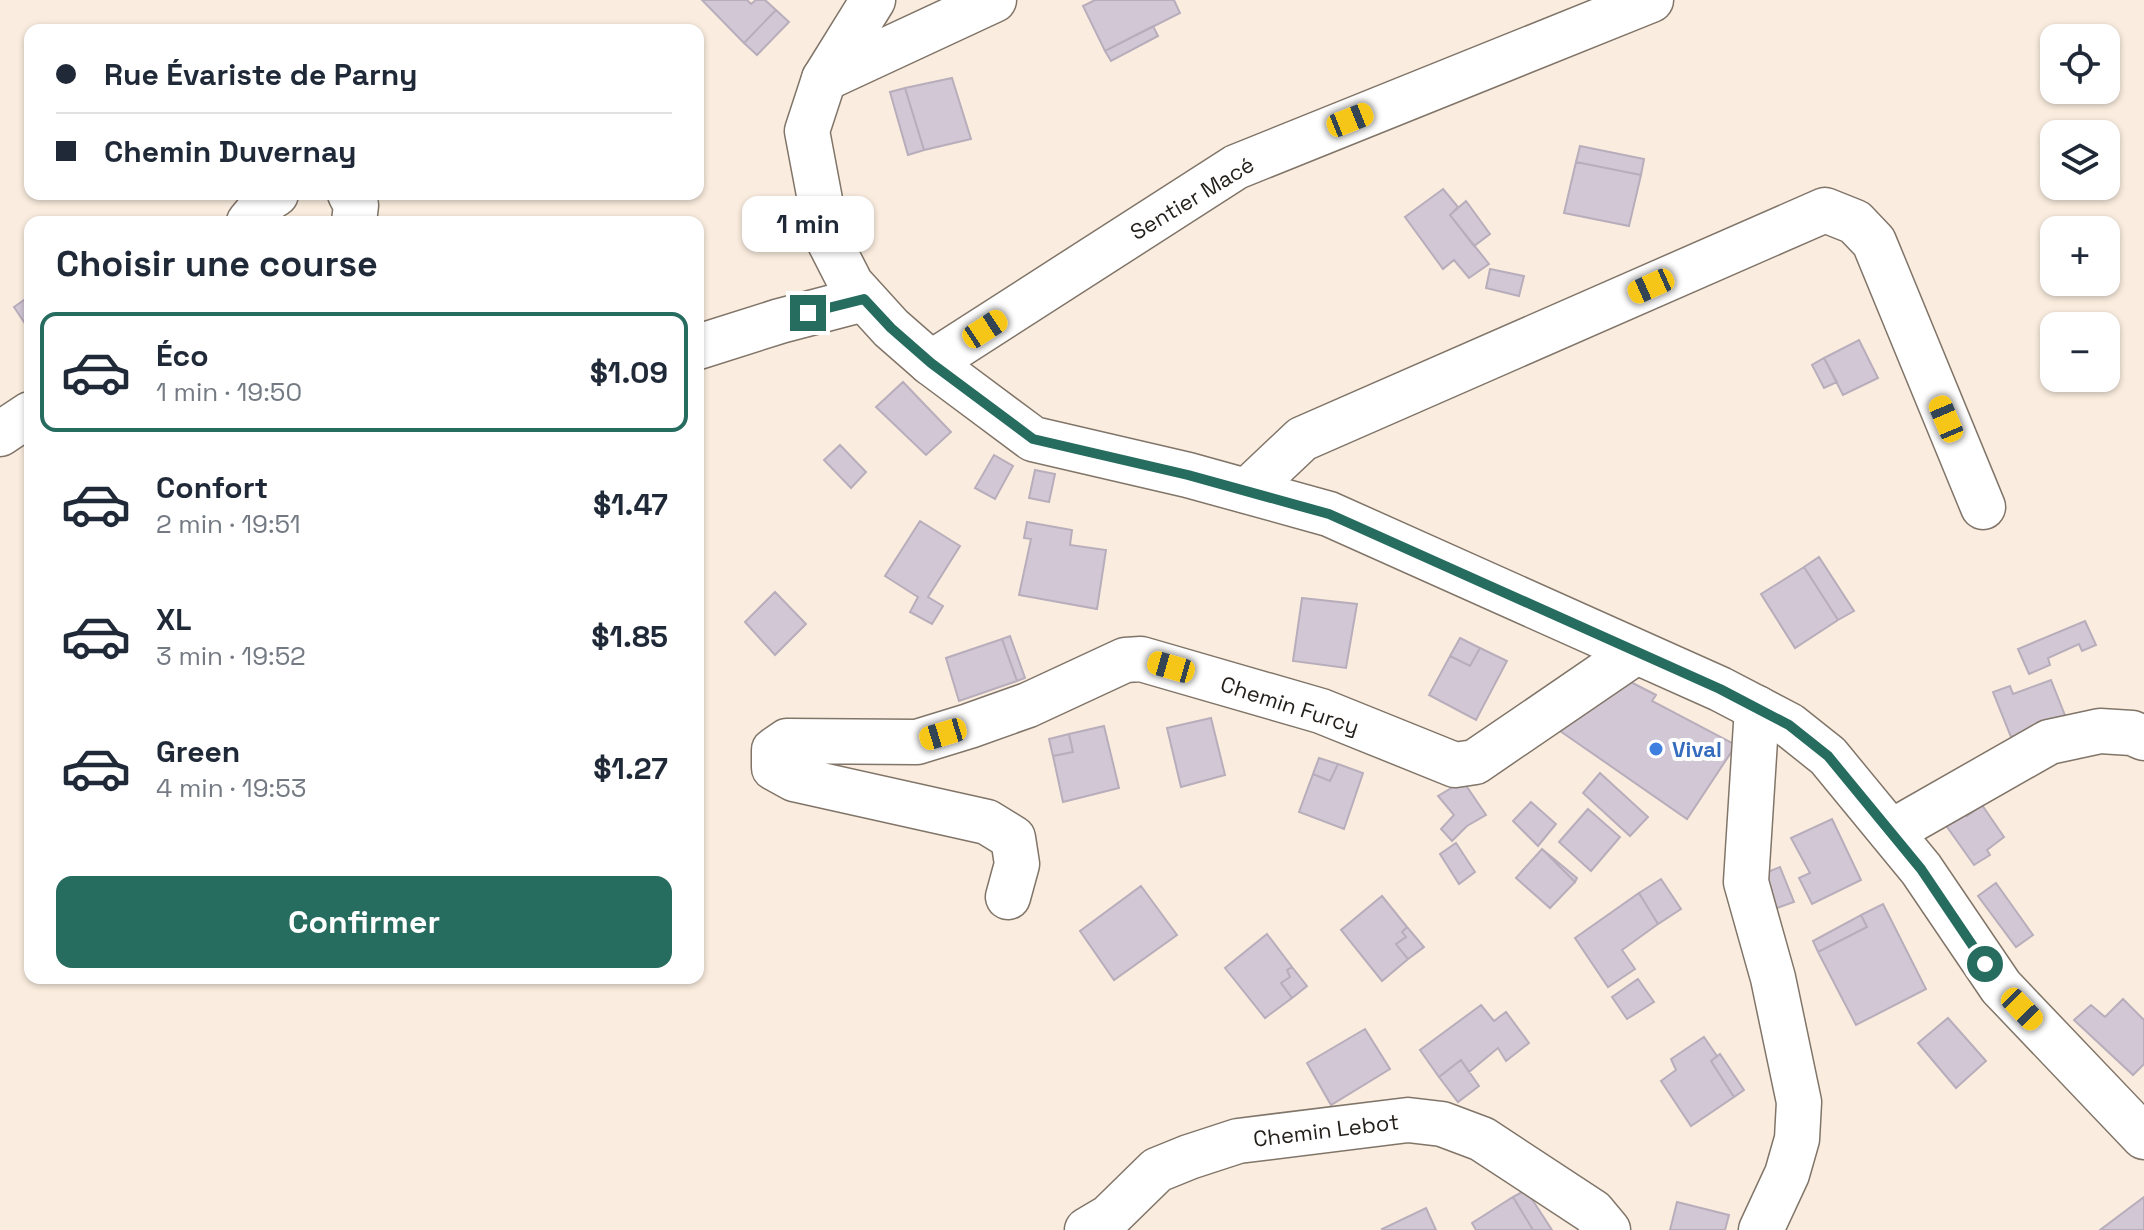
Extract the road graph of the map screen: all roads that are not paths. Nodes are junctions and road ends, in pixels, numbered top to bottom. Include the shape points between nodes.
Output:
1 (873, 0) edge
2 (994, 0) edge
3 (1651, 0) edge
4 (824, 79) junction
5 (267, 200) edge
6 (254, 216) edge
7 (864, 299) junction
8 (704, 345) edge
9 (931, 363) junction
10 (24, 418) edge
11 (0, 434) edge
12 (1247, 491) junction
13 (1983, 507) dead end
14 (1636, 652) junction
15 (1757, 708) junction
16 (2144, 738) edge
17 (1891, 832) junction
18 (1008, 897) dead end
19 (2144, 1137) edge
20 (1087, 1230) edge
21 (1608, 1230) edge
22 (1761, 1230) edge

1 - 4 street
2 - 4 street
3 - 9 street, Sentier Macé via 1236,167
4 - 7 street via 807,131 827,237
5 - 6 street
7 - 8 street
7 - 9 street
9 - 12 street via 1033,439
10 - 11 street
12 - 13 street via 1302,439 1825,210 1855,222 1874,242
12 - 14 street via 1329,514
14 - 15 street
14 - 18 street, Chemin Furcy via 1475,762 1455,765 1321,711 1141,659 1125,660 1028,705 917,742 787,741 774,750 774,768 794,779 987,822 1013,838 1017,864
15 - 17 street via 1828,756
15 - 22 street via 1746,882 1799,1102 1797,1139 1787,1174
16 - 17 street via 2100,731 2049,742
17 - 19 street via 2001,987
20 - 21 street, Chemin Lebot via 1109,1217 1157,1170 1189,1157 1238,1141 1408,1120 1442,1124 1482,1139 1593,1212

